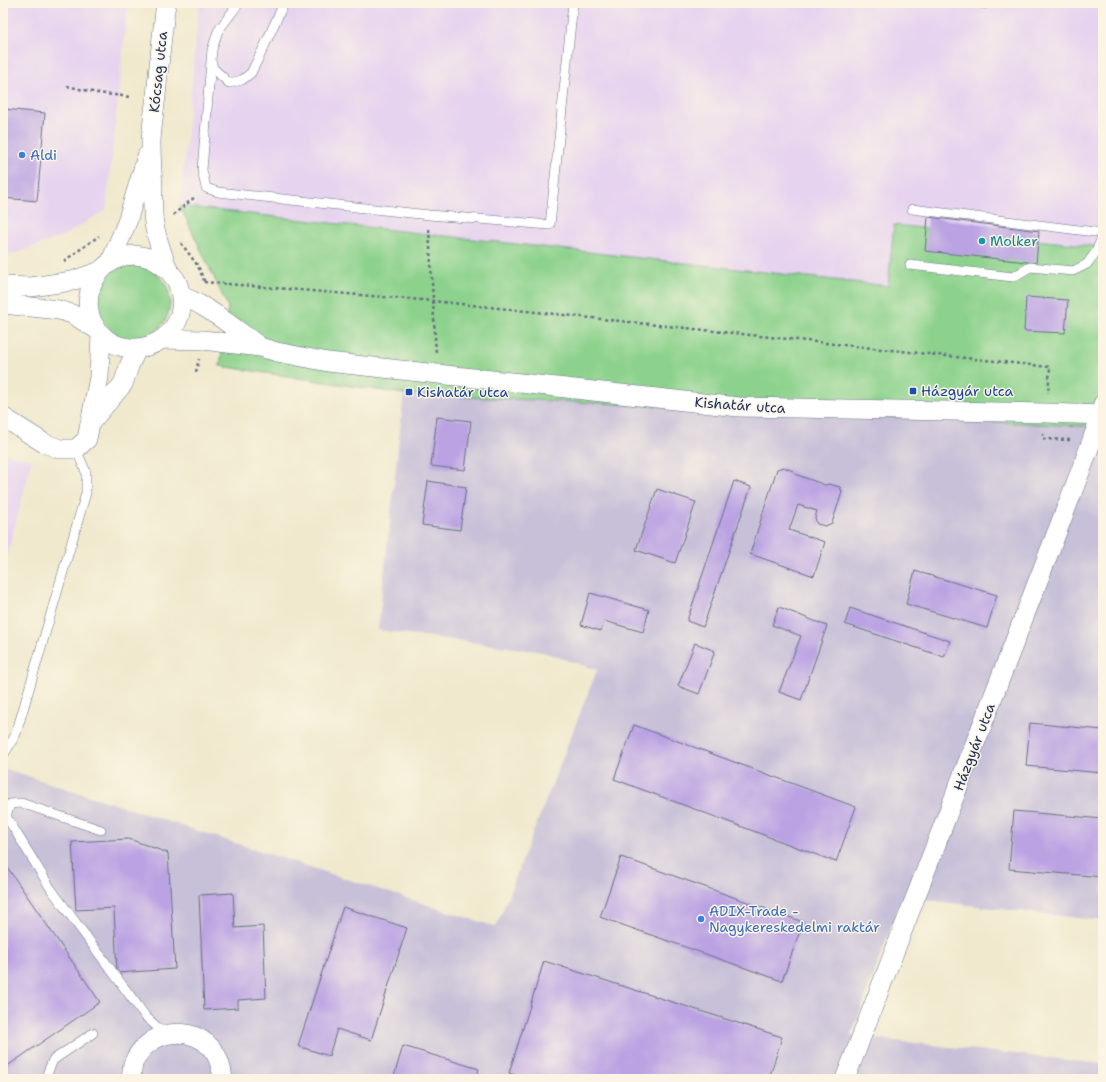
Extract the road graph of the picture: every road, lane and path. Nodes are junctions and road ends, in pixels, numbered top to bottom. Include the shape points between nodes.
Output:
1 (166, 3) edge
2 (239, 3) edge
3 (284, 3) edge
4 (573, 3) edge
5 (211, 61) junction
6 (68, 86) dead end
7 (131, 97) dead end
8 (151, 141) junction
9 (206, 188) junction
10 (912, 209) dead end
11 (429, 215) junction
12 (172, 216) dead end
13 (102, 234) dead end
14 (1103, 234) edge
15 (178, 239) dead end
16 (61, 263) dead end
17 (910, 265) dead end
18 (104, 266) junction
19 (168, 270) junction
20 (3, 286) edge
21 (181, 296) junction
22 (434, 301) junction
23 (3, 304) edge
24 (99, 332) junction
25 (163, 339) junction
26 (260, 346) junction
27 (137, 349) junction
28 (437, 374) junction
29 (1048, 389) dead end
30 (1102, 411) edge
31 (3, 417) edge
32 (89, 424) junction
33 (76, 449) junction
34 (3, 756) edge
35 (101, 830) dead end
36 (93, 1033) dead end
37 (165, 1034) junction
38 (45, 1079) edge
39 (131, 1079) edge
40 (223, 1079) edge
41 (845, 1079) edge

1 - 8 street, Kócsag utca
2 - 5 lane via 218,31
3 - 5 lane via 251,73 242,80 229,83 213,68
4 - 11 lane via 550,225
5 - 9 lane via 202,170
6 - 7 path
8 - 18 street via 127,222
8 - 19 street via 154,224
9 - 11 lane via 218,192
9 - 12 path
10 - 14 lane
11 - 22 path
13 - 16 path
14 - 17 lane via 1096,252 1087,264 1072,271 1030,267 1013,277
15 - 22 path via 198,266 204,282
18 - 19 street via 126,256 141,256 156,260
18 - 20 street via 72,281 31,287
18 - 24 street via 91,285 88,300 90,315
19 - 21 street via 177,282
21 - 25 street via 177,320
21 - 26 street via 215,315
22 - 28 path
22 - 29 path via 1050,367
23 - 24 street via 59,310 72,314
24 - 27 street via 118,346
24 - 32 street via 99,377
25 - 26 street
25 - 27 street via 151,346
26 - 28 street, Kishatár utca via 328,362
27 - 32 street via 123,384
28 - 30 street, Kishatár utca via 739,407 1045,413
30 - 41 street, Házgyár utca
31 - 33 street via 44,443 60,449
32 - 33 street via 87,439
33 - 34 lane via 86,472 86,493 16,734
35 - 37 lane via 21,803 10,804 6,816 56,896 146,1017
36 - 38 lane via 53,1060
37 - 39 street via 151,1040 140,1051 133,1064
37 - 40 street via 179,1032 193,1035 205,1042 215,1052 221,1065

